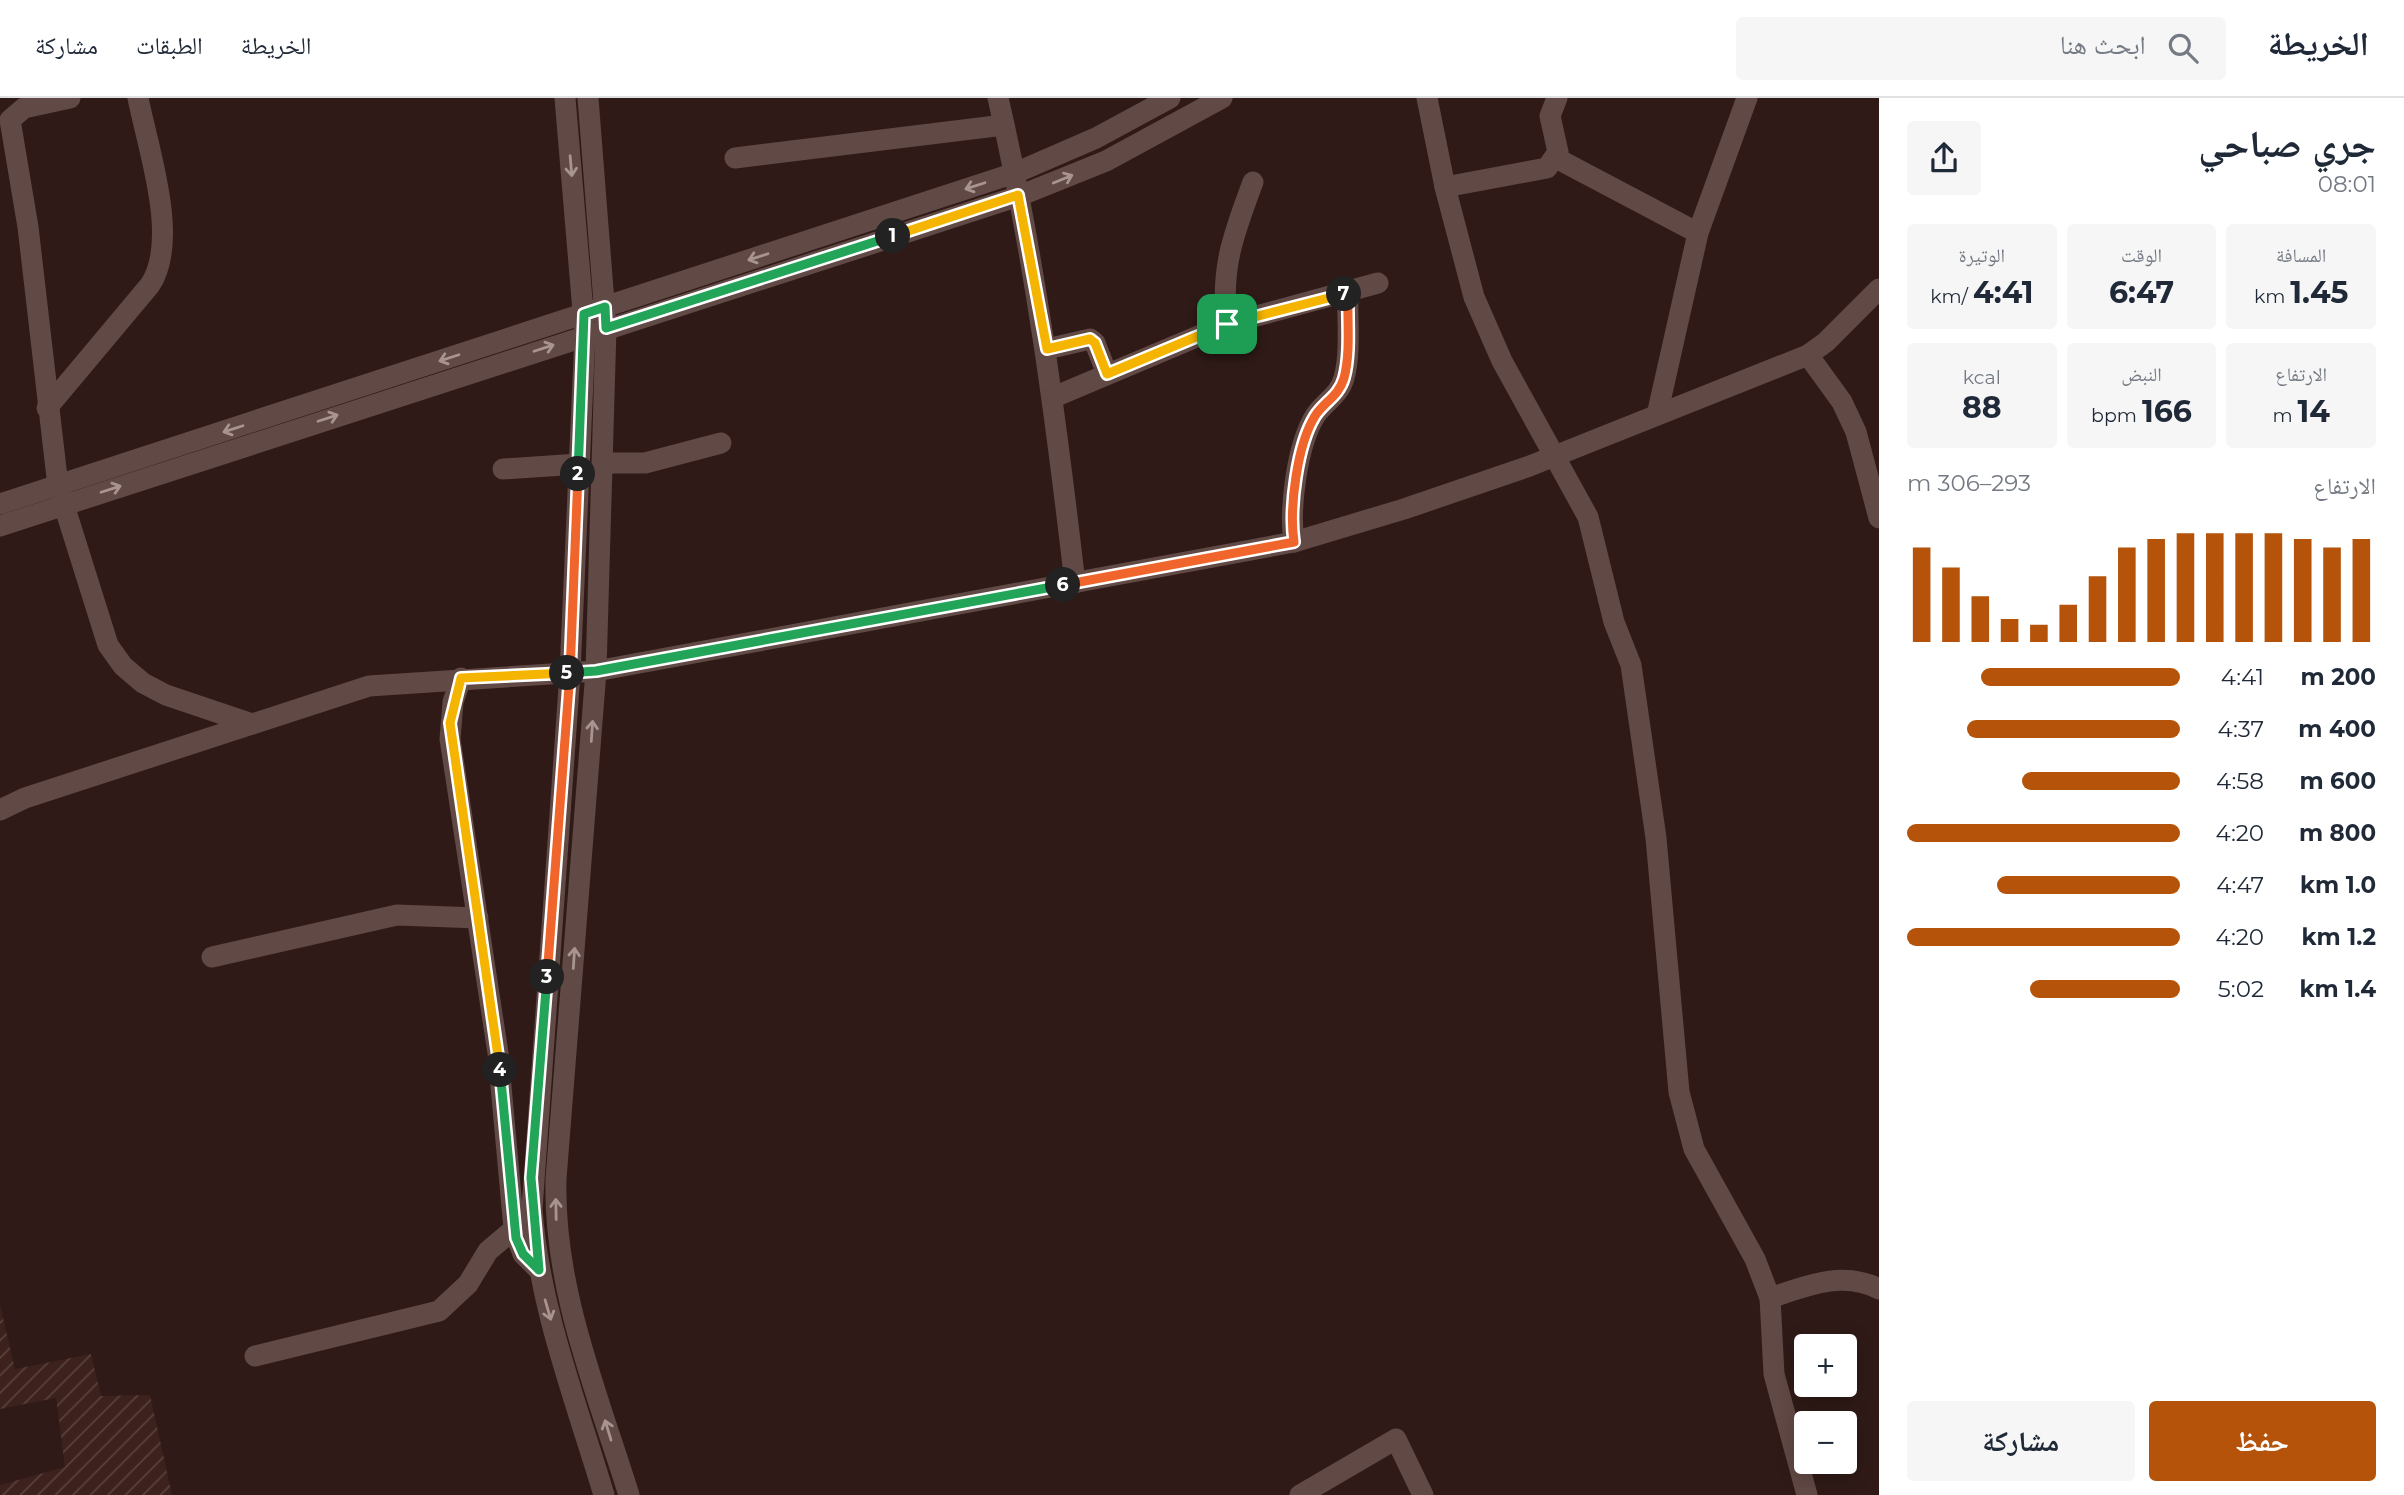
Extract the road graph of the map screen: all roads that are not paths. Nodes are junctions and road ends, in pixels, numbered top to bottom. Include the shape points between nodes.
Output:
1 (70, 98) edge
2 (138, 98) edge
3 (565, 98) edge
4 (588, 98) edge
5 (998, 98) edge
6 (1170, 98) edge
7 (1222, 98) edge
8 (1426, 98) edge
9 (1557, 98) edge
10 (1747, 98) edge
11 (41, 101) edge
12 (1004, 125) junction
13 (734, 158) dead end
14 (1556, 158) junction
15 (1015, 173) junction
16 (1253, 181) dead end
17 (1445, 187) junction
18 (1018, 195) junction
19 (1698, 233) junction
20 (1378, 284) dead end
21 (1879, 289) edge
22 (1348, 293) junction
23 (606, 317) junction
24 (585, 324) junction
25 (1227, 324) junction
26 (1047, 349) junction
27 (1808, 355) junction
28 (1107, 374) junction
29 (1054, 397) junction
30 (47, 408) junction
31 (1657, 415) junction
32 (721, 443) dead end
33 (1556, 454) junction
34 (602, 463) junction
35 (579, 464) junction
36 (503, 469) dead end
37 (60, 496) junction
38 (0, 504) edge
39 (1879, 518) edge
40 (0, 526) edge
41 (1294, 542) junction
42 (1075, 583) junction
43 (596, 671) junction
44 (570, 673) junction
45 (461, 678) junction
46 (252, 724) junction
47 (0, 810) edge
48 (478, 918) junction
49 (212, 957) dead end
50 (514, 1229) junction
51 (539, 1270) junction
52 (1879, 1289) edge
53 (1770, 1298) junction
54 (255, 1356) dead end
55 (604, 1495) edge
56 (629, 1495) edge
57 (1300, 1495) edge
58 (1423, 1495) edge
59 (1807, 1495) edge

1 - 11 street
2 - 30 street via 164,230 161,267
3 -> 24 street
4 - 23 street
5 - 12 street
6 - 15 street via 1096,138
18 -> 7 street via 1107,161
8 - 17 street
9 - 14 street via 1550,117 1558,145
10 - 19 street
11 - 30 street via 18,111 10,126 28,227
12 - 13 street
12 - 15 street
14 - 17 street via 1541,171
14 - 19 street
15 - 18 street
15 -> 23 street
16 - 25 street via 1225,269
17 - 33 street via 1474,297 1491,339
18 - 23 street
18 - 26 street
19 - 31 street
20 - 22 street
21 - 27 street
22 - 25 street
22 - 41 street via 1344,378 1335,396 1313,418 1307,434 1293,499
23 - 24 street
23 - 34 street
24 - 35 street
24 - 37 street
25 - 28 street
26 - 28 street via 1090,339
26 - 29 street
27 - 31 street
27 - 39 street via 1842,401 1856,432
28 - 29 street
29 - 42 street
30 - 37 street
31 - 33 street
32 - 34 street via 645,463
33 - 41 street via 1404,509
33 - 53 street via 1595,537 1614,622 1631,665 1656,838 1685,1116 1695,1149 1755,1259
34 - 43 street
35 - 36 street
35 - 44 street
37 - 38 street
37 - 40 street
37 - 46 street via 108,645 123,666 166,695
41 - 42 street
42 - 43 street
43 - 44 street
56 -> 43 street via 569,1300 556,1228 556,1179
44 - 45 street
44 - 51 street via 531,1178
45 - 46 street via 369,686
45 - 48 street via 453,702 450,739
46 - 47 street via 24,798
48 - 49 street via 384,917
48 - 50 street via 504,1100
50 - 51 street via 523,1254
50 - 54 street via 488,1251 468,1284 439,1311
51 -> 55 street
52 - 53 street via 1831,1280
53 - 59 street via 1774,1374
57 - 58 street via 1396,1440

